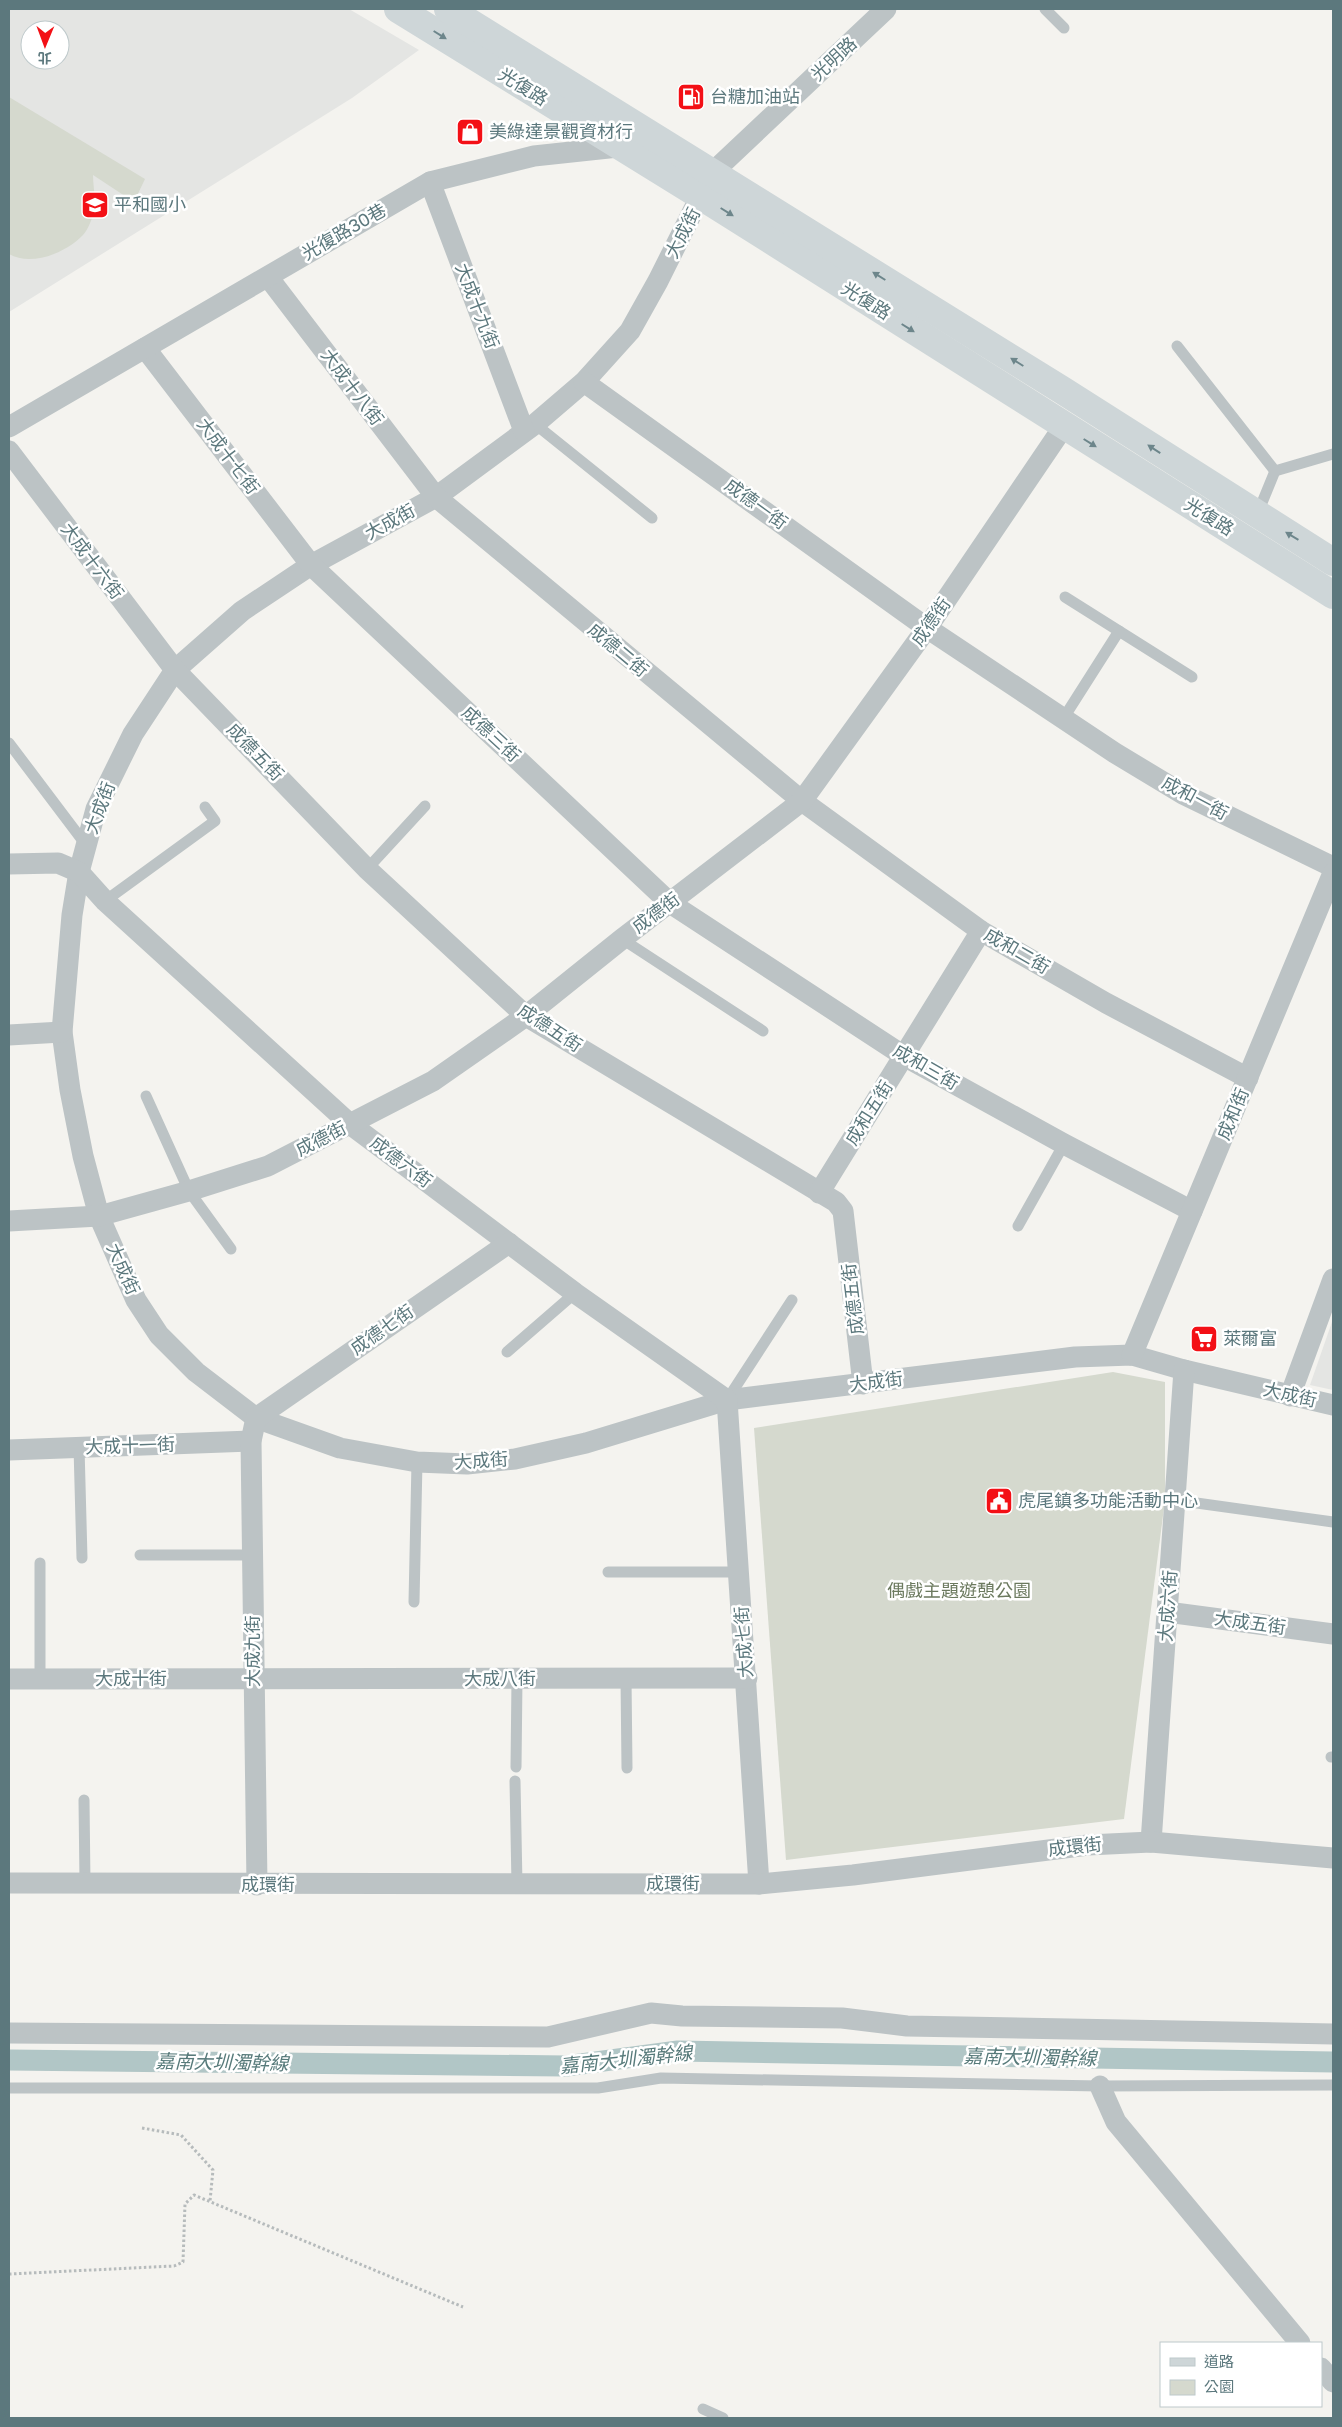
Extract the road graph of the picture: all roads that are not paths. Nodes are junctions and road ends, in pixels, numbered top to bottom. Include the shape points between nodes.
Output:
1 (398, 9) edge
2 (448, 9) edge
3 (886, 9) edge
4 (1045, 9) edge
5 (1064, 28) dead end
6 (618, 147) junction
7 (430, 182) junction
8 (707, 185) junction
9 (268, 277) junction
10 (1177, 346) dead end
11 (145, 348) junction
12 (584, 382) junction
13 (1064, 426) junction
14 (529, 427) junction
15 (9, 428) edge
16 (9, 451) edge
17 (1333, 454) edge
18 (1275, 471) junction
19 (436, 497) junction
20 (1258, 515) junction
21 (652, 518) dead end
22 (1333, 562) edge
23 (311, 565) junction
24 (1333, 595) edge
25 (1065, 597) dead end
26 (928, 628) junction
27 (1119, 631) junction
28 (175, 670) junction
29 (1192, 677) dead end
30 (1063, 719) junction
31 (9, 743) edge
32 (802, 801) junction
33 (425, 806) dead end
34 (205, 807) dead end
35 (86, 845) junction
36 (9, 864) edge
37 (1333, 867) edge
38 (367, 869) junction
39 (79, 872) junction
40 (1333, 873) edge
41 (105, 901) junction
42 (670, 903) junction
43 (981, 930) junction
44 (622, 939) junction
45 (526, 1016) junction
46 (763, 1031) dead end
47 (62, 1032) junction
48 (9, 1035) edge
49 (904, 1056) junction
50 (1248, 1078) junction
51 (146, 1096) dead end
52 (350, 1124) junction
53 (1064, 1144) junction
54 (189, 1192) junction
55 (819, 1193) junction
56 (1192, 1211) junction
57 (99, 1216) junction
58 (9, 1221) edge
59 (1018, 1226) dead end
60 (509, 1243) junction
61 (231, 1249) dead end
62 (1333, 1279) edge
63 (576, 1293) junction
64 (792, 1300) dead end
65 (507, 1352) dead end
66 (1132, 1355) junction
67 (1184, 1370) junction
68 (863, 1384) junction
69 (1290, 1396) junction
70 (727, 1400) junction
71 (1333, 1405) edge
72 (256, 1418) junction
73 (251, 1442) junction
74 (78, 1447) junction
75 (9, 1450) edge
76 (417, 1462) junction
77 (1175, 1500) junction
78 (1333, 1522) edge
79 (140, 1555) dead end
80 (252, 1555) junction
81 (82, 1558) dead end
82 (40, 1563) dead end
83 (608, 1572) dead end
84 (740, 1572) junction
85 (414, 1602) dead end
86 (1167, 1612) junction
87 (1333, 1634) edge
88 (517, 1678) junction
89 (626, 1678) junction
90 (746, 1678) junction
91 (9, 1679) edge
92 (40, 1679) junction
93 (252, 1679) junction
94 (516, 1766) dead end
95 (627, 1768) dead end
96 (515, 1781) dead end
97 (84, 1800) dead end
98 (1151, 1842) junction
99 (1333, 1858) edge
100 (85, 1883) junction
101 (9, 1884) edge
102 (759, 1884) junction
103 (256, 1885) junction
104 (517, 1885) junction
105 (9, 2033) edge
106 (1333, 2034) edge
107 (1333, 2085) edge
108 (1100, 2086) junction
109 (9, 2088) edge
110 (1299, 2342) edge
111 (1322, 2369) edge
112 (1333, 2382) edge
113 (703, 2409) dead end
114 (723, 2418) edge

1 -> 6 main road, 光復路
2 - 8 main road, 光復路
3 - 8 street, 光明路
4 - 5 lane
6 - 7 street, 光復路30巷 via 534,156
6 - 8 main road, 光復路
7 - 9 street, 光復路30巷
7 - 14 street, 大成十九街
8 - 12 street, 大成街 via 630,331
8 -> 13 main road, 光復路
20 -> 8 main road, 光復路 via 1062,390
9 - 11 street, 光復路30巷
9 - 19 street, 大成十八街
10 - 18 lane
11 - 15 street, 光復路30巷
11 - 23 street, 大成十七街
12 - 14 street, 大成街
12 - 26 street, 成德一街
13 -> 24 main road, 光復路
13 - 26 street, 成德街
14 - 19 street, 大成街
14 - 21 lane
16 - 28 street, 大成十六街
17 - 18 lane
18 - 20 lane
19 - 23 street, 大成街
19 - 32 street, 成德二街
22 -> 20 main road, 光復路
23 - 28 street, 大成街 via 242,611
23 - 42 street, 成德三街
25 - 27 lane
26 - 30 street, 成和一街
26 - 32 street, 成德街
27 - 29 lane
27 - 30 lane
28 - 35 street, 大成街 via 133,734 96,809
28 - 38 street, 成德五街
30 - 37 street, 成和一街 via 1183,794
31 - 35 lane, 大成街
32 - 42 street, 成德街
32 - 43 street, 成和二街
33 - 38 lane
34 - 41 lane via 215,821
35 - 39 street, 大成街
36 - 39 street via 58,863
38 - 45 street, 成德五街
39 - 41 street, 成德六街
39 - 47 street, 大成街
40 - 50 street, 成和街
41 - 52 street, 成德六街
42 - 44 street, 成德街
42 - 49 street, 成和三街
43 - 49 street, 成和五街
43 - 50 street, 成和二街 via 1106,1003
44 - 45 street, 成德街
44 - 46 lane
45 - 52 street, 成德街 via 432,1082
45 - 55 street, 成德五街
47 - 48 street
47 - 57 street, 大成街 via 83,1156
49 - 53 street, 成和三街
49 - 55 street, 成和五街
50 - 56 street, 成和街
51 - 54 lane
52 - 54 street, 成德街 via 268,1166
52 - 60 street, 成德六街
53 - 56 street, 成和三街
53 - 59 lane
54 - 57 street, 成德街
54 - 61 lane
55 - 68 street, 成德五街 via 836,1202 843,1212
56 - 66 street, 成和街
57 - 58 street, 成德街
57 - 72 street, 大成街 via 136,1300 159,1335 196,1372
60 - 63 street, 成德六街
60 - 72 street, 成德七街
62 - 69 street
63 - 65 lane
63 - 70 street, 成德六街
64 - 70 lane
66 - 67 street, 大成街
66 - 68 street, 大成街 via 1075,1357
67 - 69 street, 大成街
67 - 77 street, 大成六街
68 - 70 street, 大成街
69 - 71 street, 大成街
70 - 76 street, 大成街 via 586,1443 516,1458 467,1464
70 - 84 street, 大成七街
72 - 73 street, 大成九街
72 - 76 street, 大成街 via 340,1448
73 - 74 street, 大成十一街
73 - 80 street, 大成九街
74 - 75 street, 大成十一街
74 - 81 lane
76 - 85 lane
77 - 78 lane
77 - 86 street, 大成六街
79 - 80 lane
80 - 93 street, 大成九街
82 - 92 lane
83 - 84 lane
84 - 90 street, 大成七街
86 - 87 street, 大成五街
86 - 98 street, 大成六街
88 - 89 street, 大成八街
88 - 93 street, 大成八街
88 - 94 lane
89 - 90 street, 大成八街
89 - 95 lane
90 - 102 street, 大成七街
91 - 92 street, 大成十街
92 - 93 street, 大成十街
93 - 103 street, 大成九街
96 - 104 lane
97 - 100 lane
98 - 99 street, 成環街
98 - 102 street, 成環街 via 1088,1845
100 - 101 street, 成環街
100 - 103 street, 成環街
102 - 104 street, 成環街
103 - 104 street, 成環街
105 - 106 street via 548,2037 651,2014 842,2018 907,2026
107 - 108 lane
108 - 109 lane via 661,2078 598,2088
108 - 110 street via 1116,2122
111 - 112 street
113 - 114 lane

